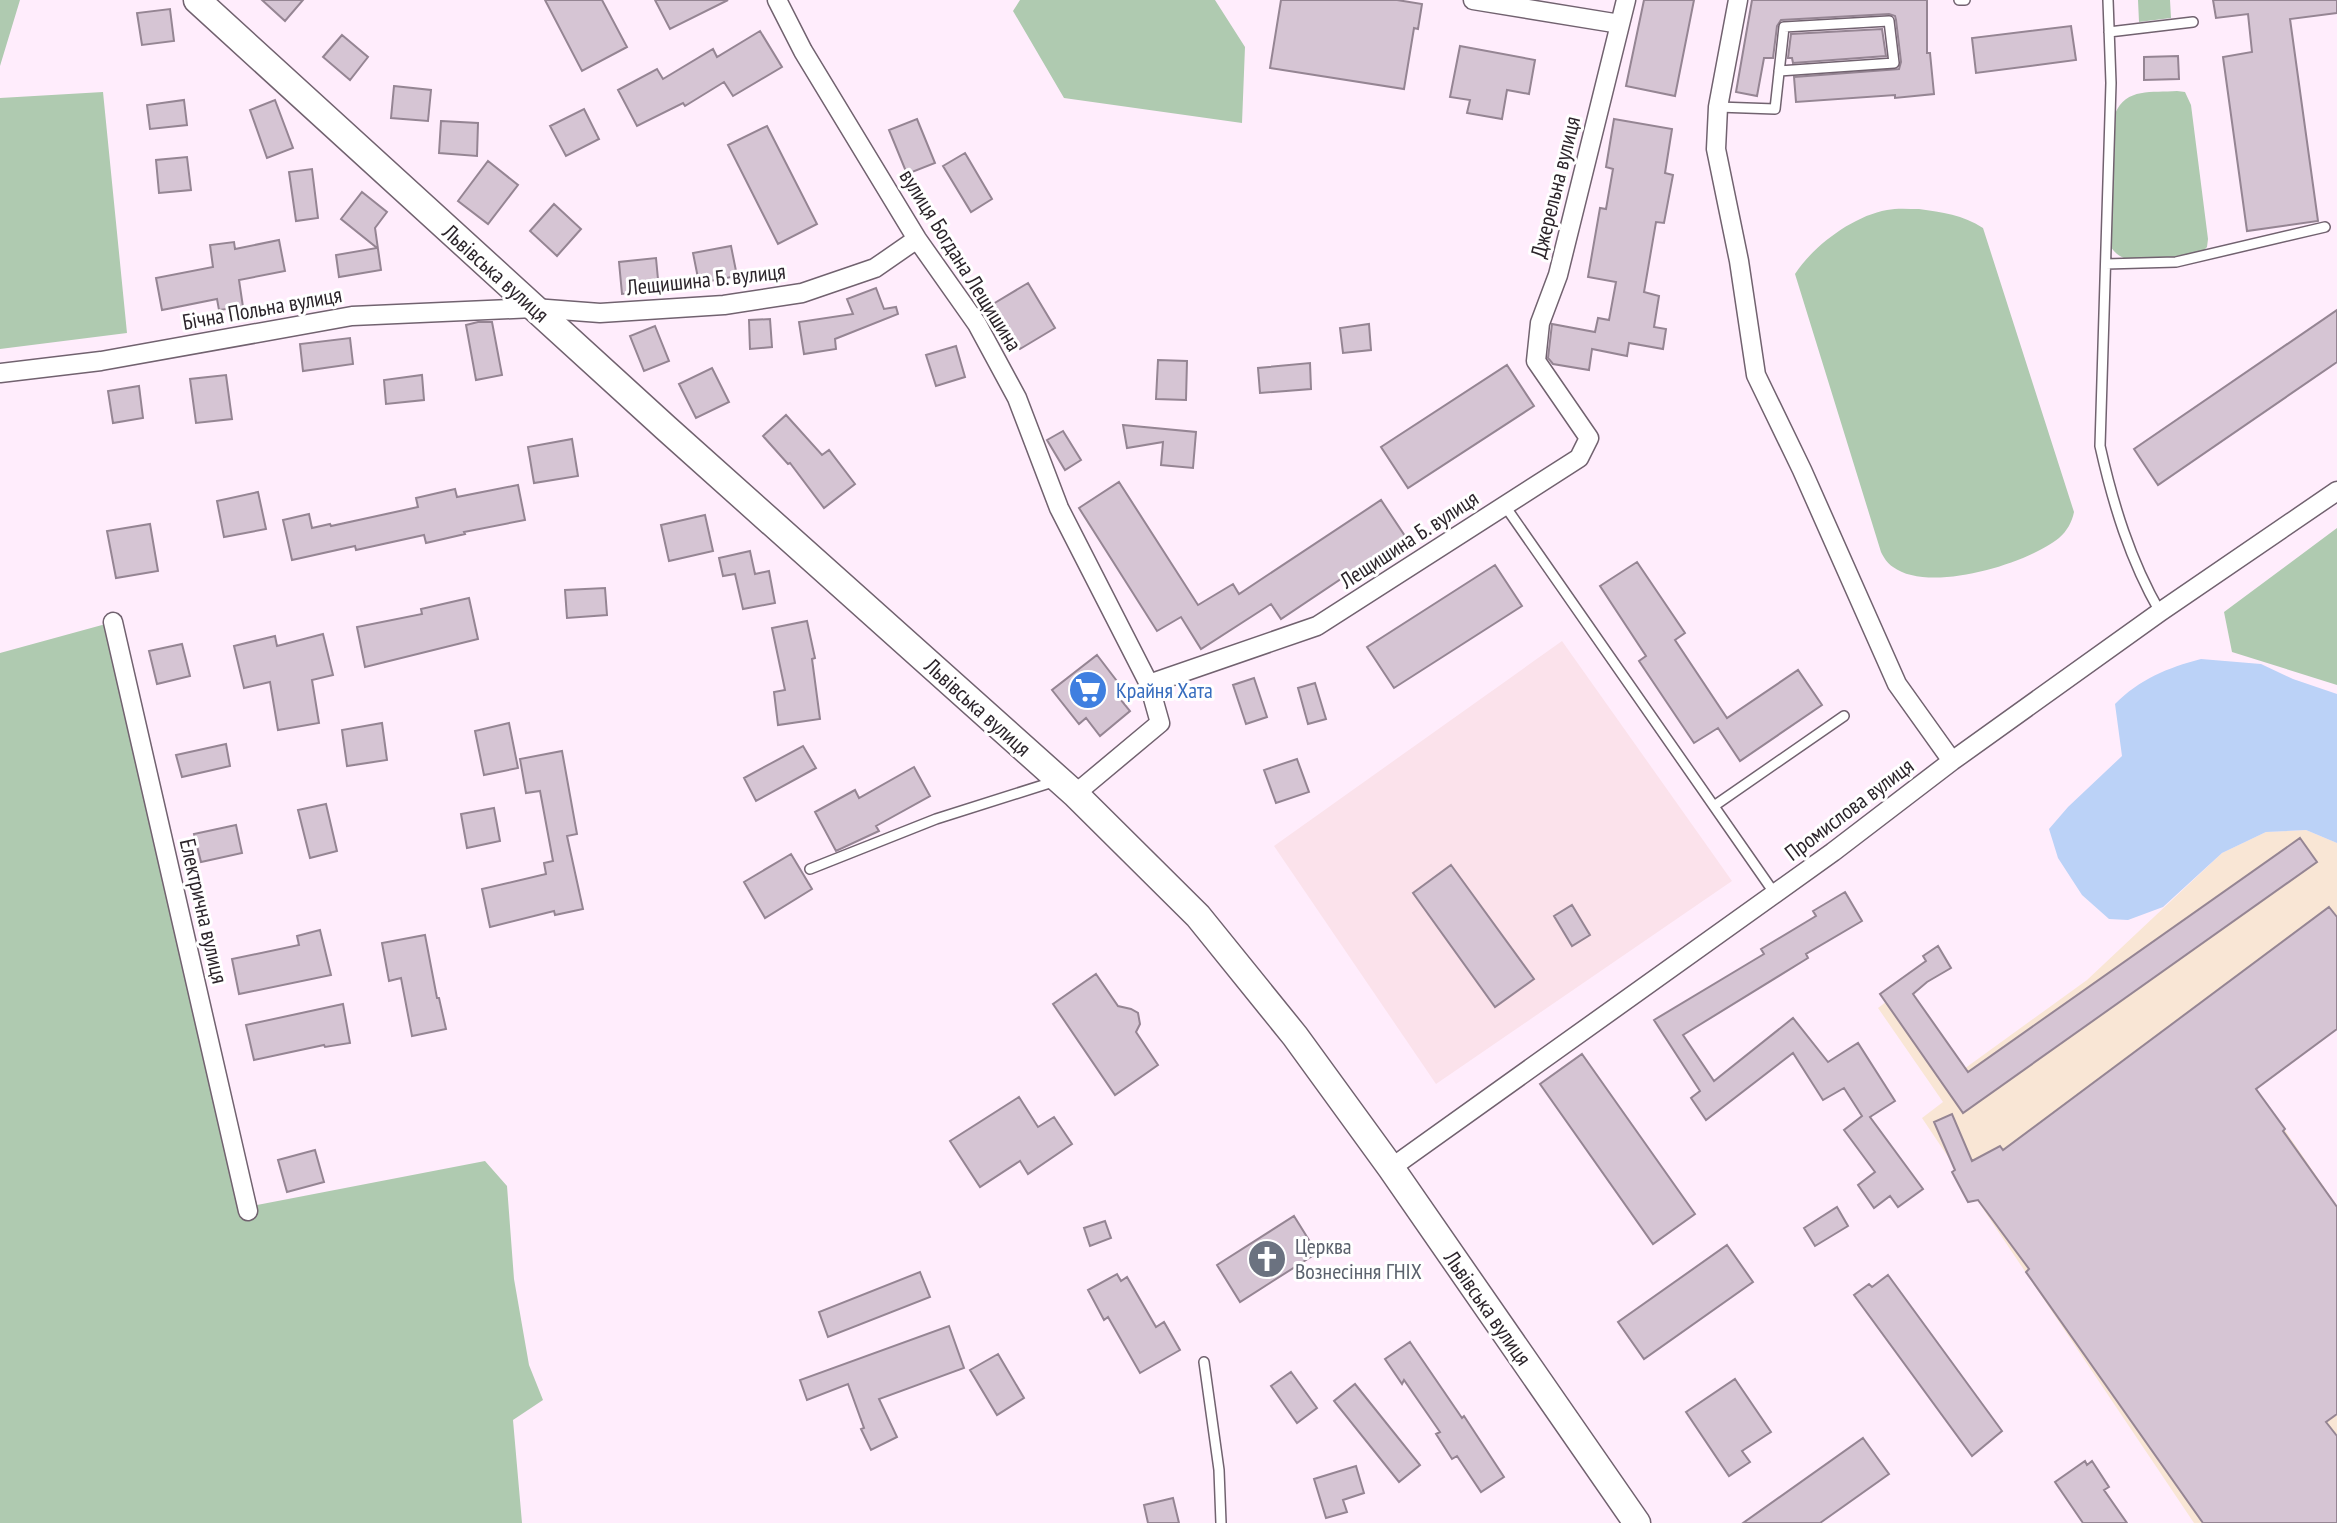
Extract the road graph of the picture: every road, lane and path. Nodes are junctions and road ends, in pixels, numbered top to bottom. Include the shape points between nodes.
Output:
1 (197, 0) edge
2 (777, 0) edge
3 (1473, 0) edge
4 (1626, 0) edge
5 (1738, 0) edge
6 (2108, 0) edge
7 (2193, 22) dead end
8 (1620, 24) junction
9 (2109, 32) junction
10 (1779, 71) junction
11 (1718, 107) junction
12 (2325, 227) dead end
13 (917, 239) junction
14 (2106, 264) junction
15 (534, 308) junction
16 (1536, 361) joint
17 (0, 373) edge
18 (2337, 491) edge
19 (1504, 506) junction
20 (2160, 612) junction
21 (113, 622) dead end
22 (1149, 684) junction
23 (1844, 716) dead end
24 (1952, 761) junction
25 (1067, 787) junction
26 (1714, 806) junction
27 (810, 869) dead end
28 (1775, 894) junction
29 (1391, 1168) junction
30 (248, 1211) dead end
31 (1204, 1362) dead end
32 (1221, 1523) edge
33 (1637, 1523) edge

1 - 15 main road, Львівська вулиця
2 - 13 street, вулиця Богдана Лещишина
3 - 8 street
4 - 8 street, Джерельна вулиця
5 - 11 street
6 - 9 lane
7 - 9 lane
8 - 16 street, Джерельна вулиця via 1558,275 1540,323
9 - 14 lane
10 - 10 lane via 1784,27 1889,21 1894,63
10 - 11 lane via 1775,109
11 - 24 street via 1716,149 1756,375 1897,684
12 - 14 lane via 2176,262
13 - 15 street, Лещишина Б. вулиця via 875,268 802,293 724,305 600,313
13 - 22 street, вулиця Богдана Лещишина via 977,324 1017,398 1059,508
14 - 20 lane via 2100,446 2119,518
15 - 17 street, Бічна Польна вулиця via 352,316 101,361
15 - 25 main road, Львівська вулиця
16 - 19 street, Лещишина Б. вулиця via 1589,438 1579,458
18 - 20 street, Промислова вулиця
19 - 22 street, Лещишина Б. вулиця via 1317,626
19 - 26 lane
20 - 24 street, Промислова вулиця
21 - 30 street, Електрична вулиця
22 - 25 street via 1160,723
23 - 26 lane
24 - 28 street, Промислова вулиця
25 - 27 lane via 936,819
25 - 29 main road, Львівська вулиця via 1198,916 1295,1036
26 - 28 lane
28 - 29 street, Промислова вулиця
29 - 33 main road, Львівська вулиця
31 - 32 lane

